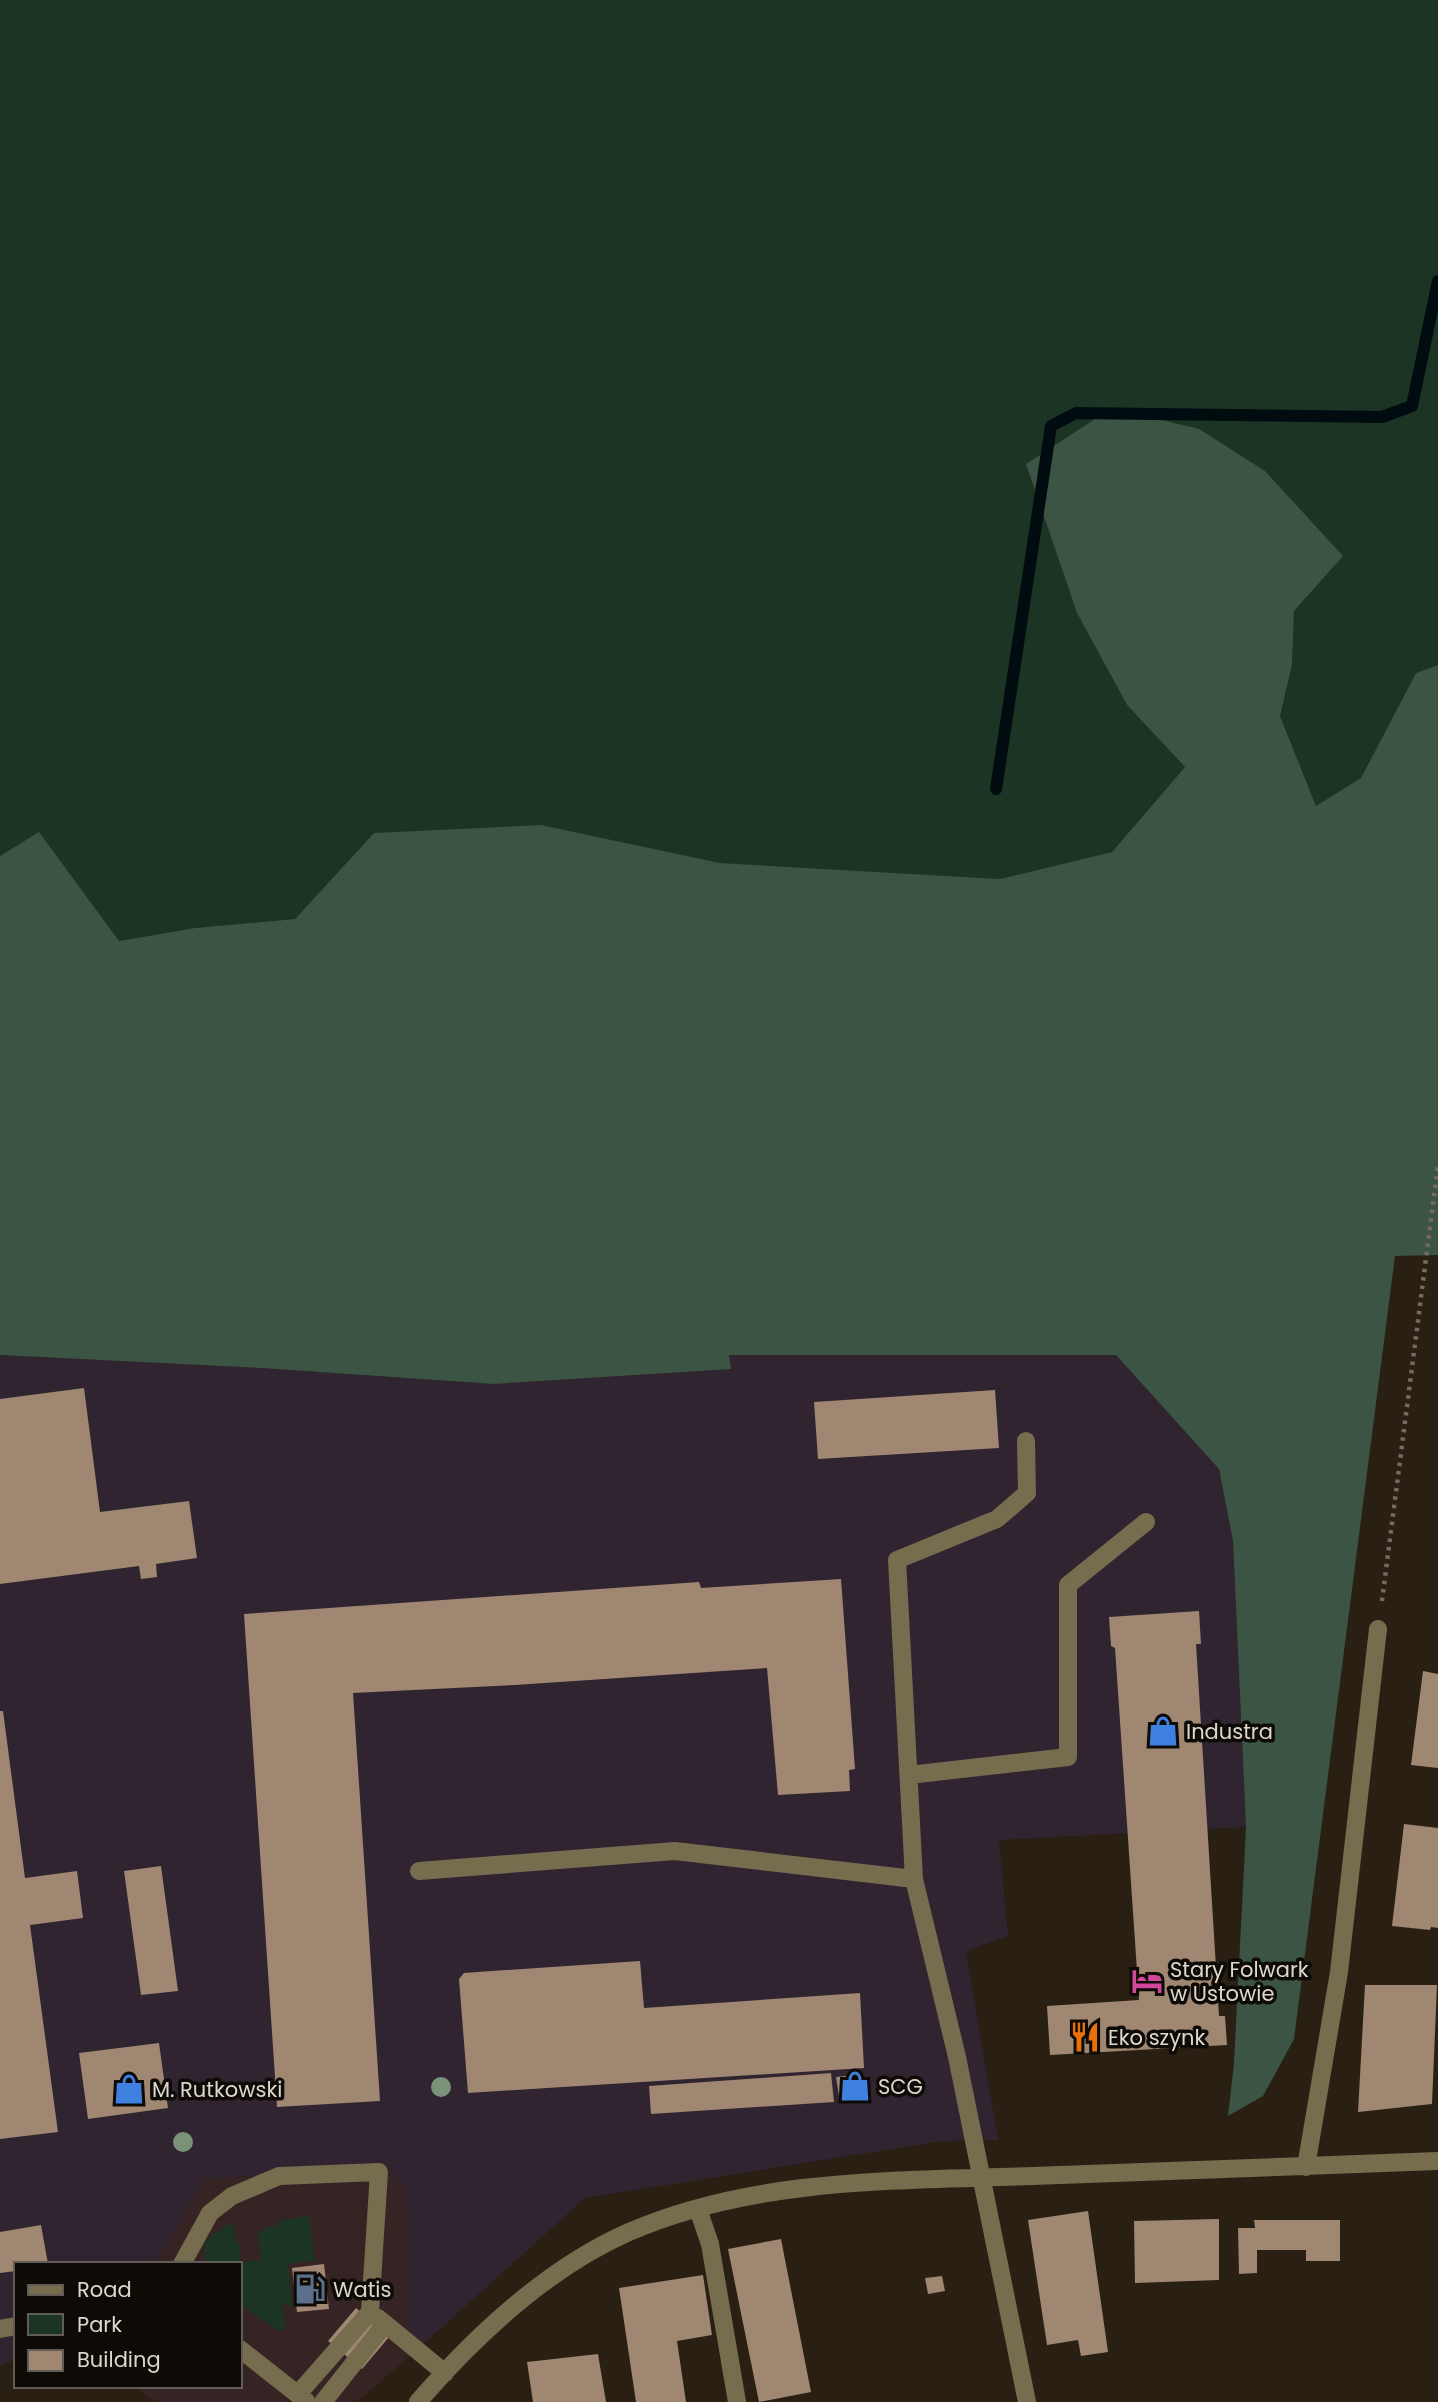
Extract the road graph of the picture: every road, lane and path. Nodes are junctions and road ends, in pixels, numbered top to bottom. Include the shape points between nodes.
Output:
1 (1438, 1165) edge
2 (1026, 1441) dead end
3 (1146, 1522) dead end
4 (1378, 1629) joint
5 (909, 1775) junction
6 (419, 1871) dead end
7 (914, 1879) junction
8 (1438, 2161) edge
9 (1306, 2167) junction
10 (983, 2178) junction
11 (698, 2209) junction
12 (183, 2262) edge
13 (370, 2312) junction
14 (385, 2324) junction
15 (242, 2351) edge
16 (445, 2373) junction
17 (302, 2398) edge
18 (323, 2402) edge
19 (418, 2402) edge
20 (737, 2402) edge
21 (1027, 2402) edge

1 - 4 path
2 - 5 street via 1027,1493 997,1519 897,1560
3 - 5 street via 1068,1586 1068,1757
4 - 9 street via 1339,1972
5 - 7 street
6 - 7 street via 675,1851
7 - 10 street
8 - 9 street
9 - 10 street
10 - 11 street via 807,2188
10 - 21 street
11 - 16 street via 630,2232 563,2268
11 - 20 street via 710,2244
12 - 13 street via 210,2213 232,2196 279,2176 379,2172
13 - 14 street
13 - 17 street
14 - 16 street
14 - 18 street
15 - 17 street
16 - 19 street

